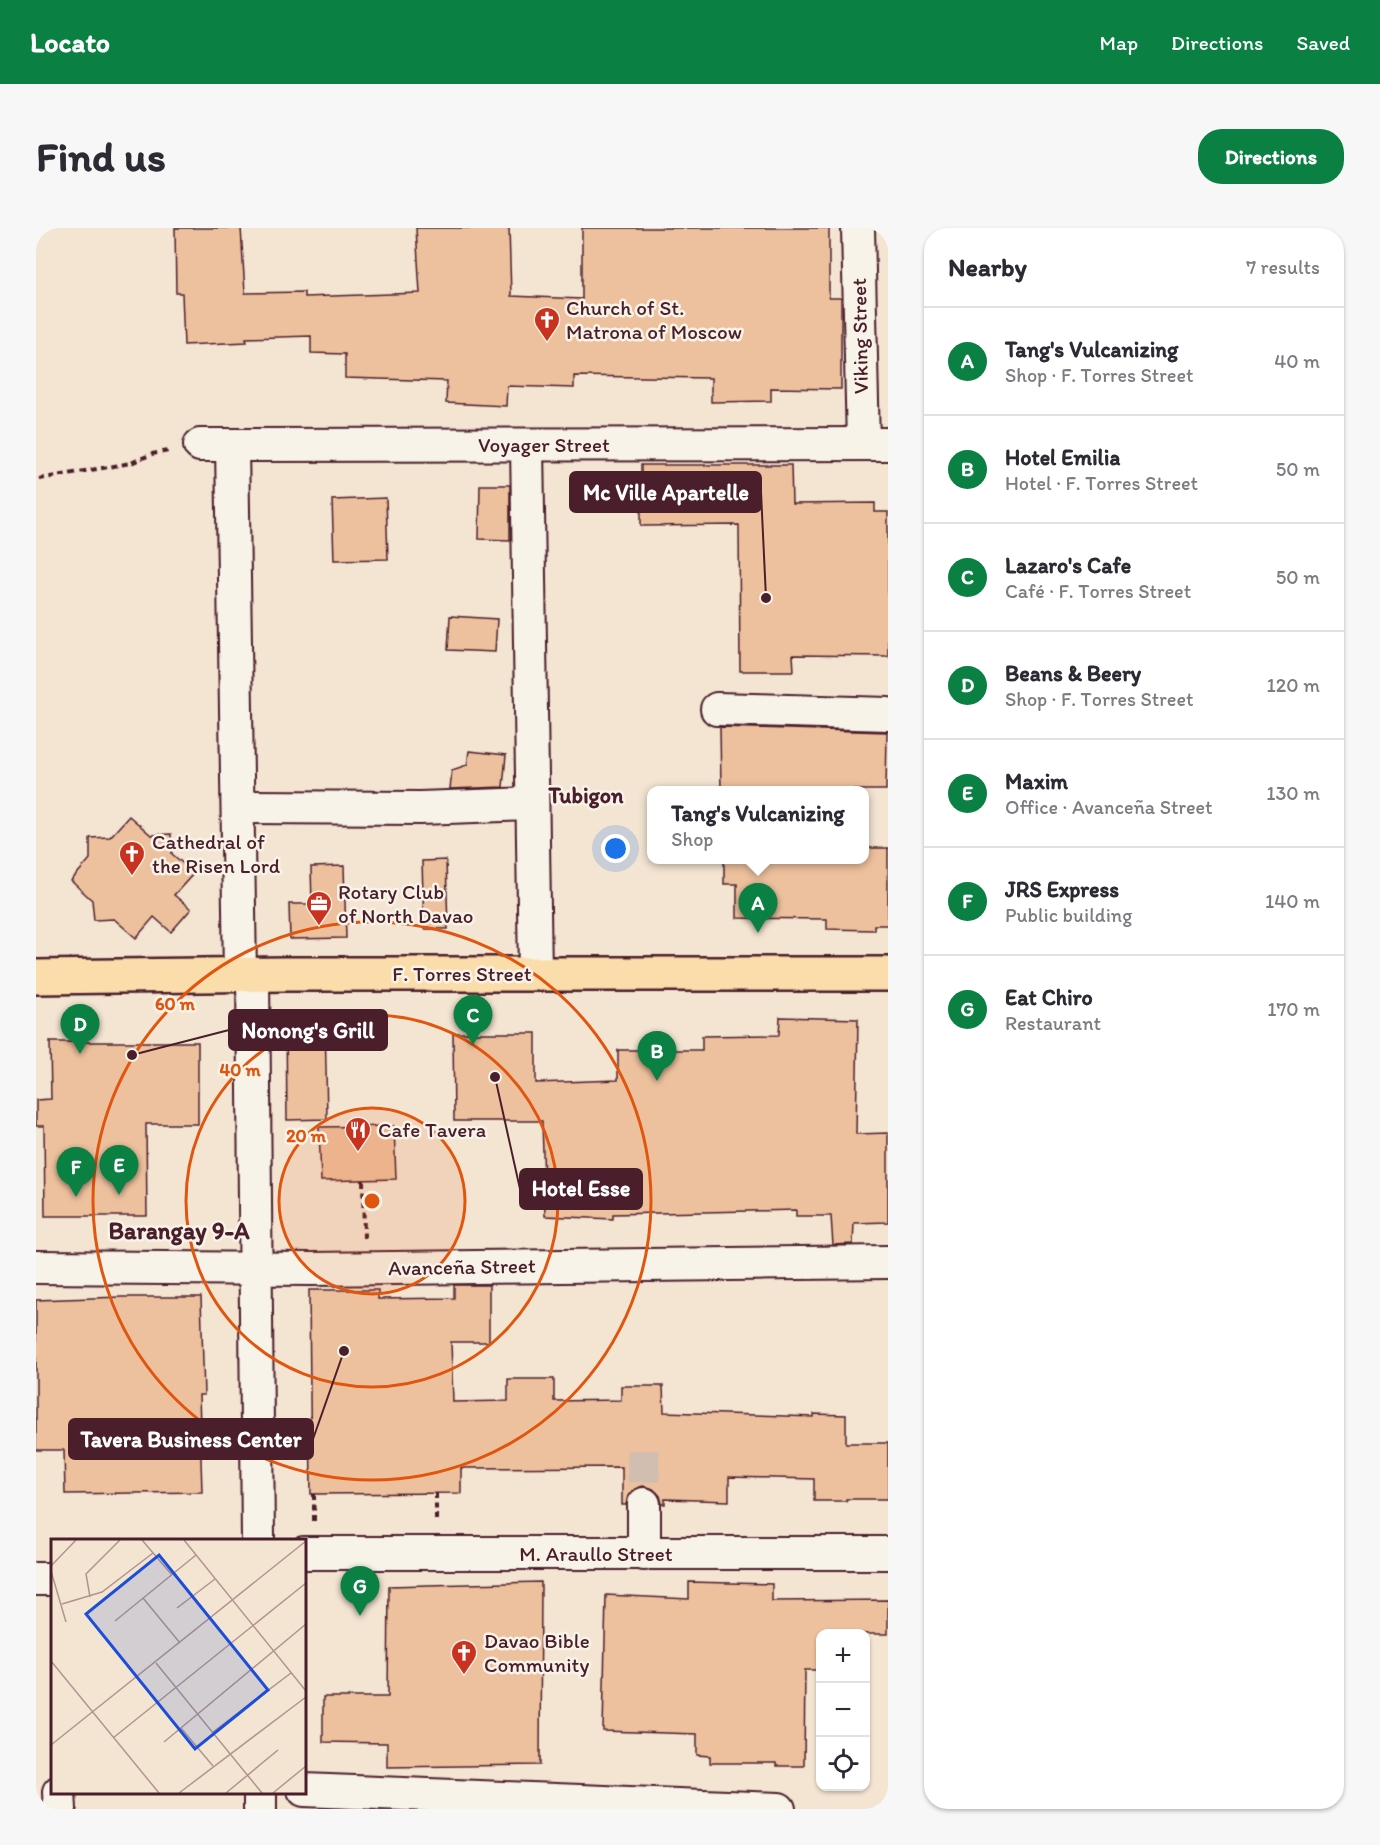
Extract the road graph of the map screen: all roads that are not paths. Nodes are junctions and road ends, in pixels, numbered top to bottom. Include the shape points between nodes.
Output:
1 (858, 228) edge
2 (875, 444) edge
3 (200, 445) road end
4 (232, 445) junction
5 (527, 445) junction
6 (717, 709) dead end
7 (888, 714) edge
8 (532, 804) junction
9 (238, 807) junction
10 (535, 974) junction
11 (888, 974) edge
12 (247, 975) junction
13 (36, 977) edge
14 (888, 1262) edge
15 (36, 1267) edge
16 (255, 1269) junction
17 (644, 1504) tunnel mouth
18 (258, 1539) edge
19 (306, 1553) edge
20 (888, 1553) edge
21 (644, 1554) junction
22 (51, 1578) edge
23 (36, 1579) edge
24 (306, 1790) edge
25 (59, 1794) edge
26 (60, 1809) edge
27 (779, 1809) edge

1 - 2 street, Viking Street
2 - 5 street, Voyager Street
3 - 4 street, Voyager Street
4 - 5 street, Voyager Street
4 - 9 street
5 - 8 street
6 - 7 street
8 - 9 street
8 - 10 street
9 - 12 street
10 - 11 main road, F. Torres Street
10 - 12 main road, F. Torres Street
12 - 13 main road, F. Torres Street
12 - 16 street
14 - 16 street, Avanceña Street
15 - 16 street, Avanceña Street
16 - 18 street
17 - 21 street
19 - 21 street, M. Araullo Street
20 - 21 street, M. Araullo Street
22 - 23 street
24 - 27 street
25 - 26 street

